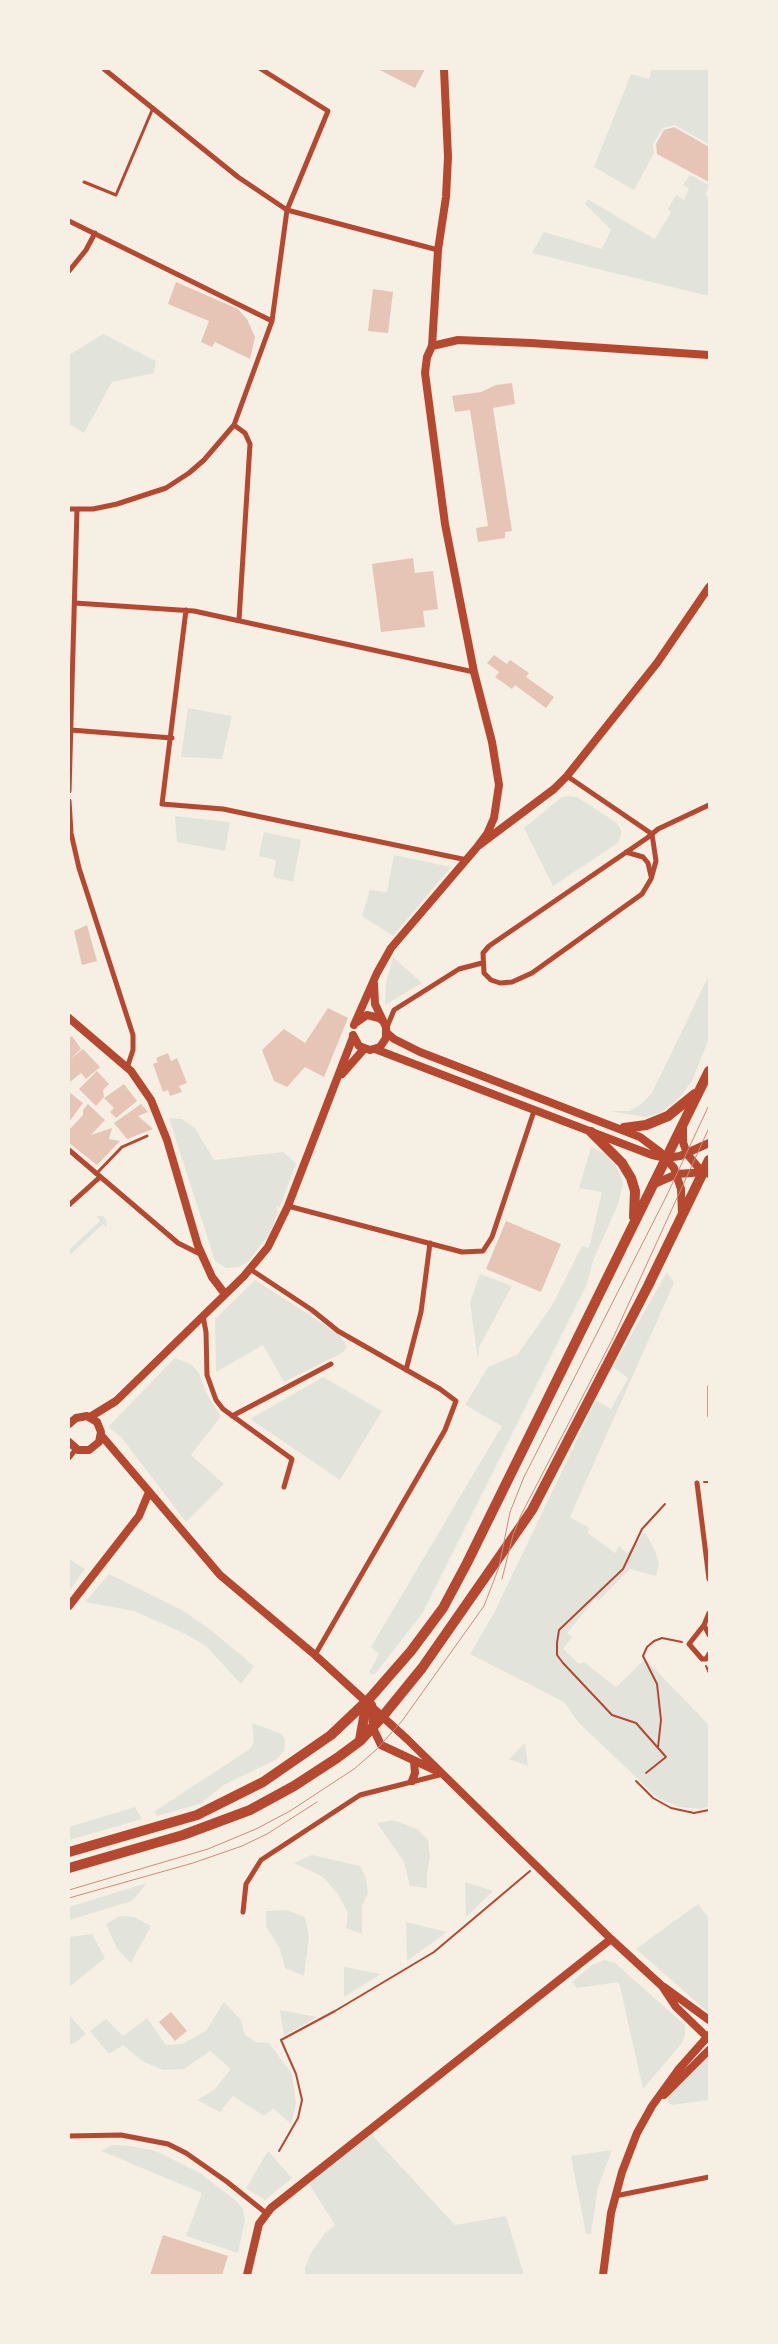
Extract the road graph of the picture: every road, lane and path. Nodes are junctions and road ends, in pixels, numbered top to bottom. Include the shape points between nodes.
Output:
1 (104, 69) edge
2 (261, 69) edge
3 (444, 69) edge
4 (153, 107) junction
5 (84, 182) dead end
6 (286, 210) junction
7 (69, 221) edge
8 (95, 234) junction
9 (438, 250) junction
10 (69, 271) edge
11 (272, 321) junction
12 (432, 346) junction
13 (709, 355) edge
14 (234, 425) junction
15 (69, 509) edge
16 (77, 509) junction
17 (709, 587) edge
18 (75, 603) junction
19 (186, 610) junction
20 (239, 620) junction
21 (71, 636) edge
22 (474, 672) junction
23 (71, 730) junction
24 (172, 738) junction
25 (567, 776) junction
26 (69, 791) edge
27 (69, 801) edge
28 (709, 805) edge
29 (652, 834) junction
30 (478, 846) junction
31 (626, 852) junction
32 (467, 860) junction
33 (651, 879) junction
34 (482, 963) junction
35 (377, 973) junction
36 (69, 1018) edge
37 (354, 1025) junction
38 (386, 1027) junction
39 (353, 1037) junction
40 (364, 1049) junction
41 (375, 1049) junction
42 (127, 1068) junction
43 (709, 1072) edge
44 (336, 1083) junction
45 (701, 1089) junction
46 (534, 1111) junction
47 (684, 1123) junction
48 (624, 1128) junction
49 (591, 1132) junction
50 (147, 1136) dead end
51 (709, 1143) edge
52 (69, 1150) edge
53 (687, 1154) junction
54 (666, 1158) junction
55 (709, 1160) edge
56 (707, 1173) edge
57 (677, 1174) junction
58 (98, 1175) junction
59 (652, 1185) junction
60 (69, 1205) edge
61 (288, 1206) junction
62 (682, 1217) junction
63 (633, 1226) junction
64 (430, 1243) junction
65 (202, 1255) junction
66 (250, 1269) junction
67 (225, 1294) junction
68 (203, 1316) junction
69 (331, 1364) dead end
70 (406, 1370) junction
71 (709, 1386) edge
72 (116, 1401) junction
73 (232, 1416) junction
74 (709, 1416) edge
75 (90, 1417) junction
76 (70, 1420) edge
77 (100, 1430) junction
78 (69, 1442) edge
79 (76, 1449) junction
80 (69, 1458) edge
81 (698, 1483) joint
82 (284, 1487) dead end
83 (149, 1492) junction
84 (665, 1504) dead end
85 (707, 1546) edge
86 (709, 1579) edge
87 (69, 1606) edge
88 (709, 1613) edge
89 (704, 1625) junction
90 (709, 1635) edge
91 (689, 1644) junction
92 (709, 1654) edge
93 (315, 1655) junction
94 (371, 1700) junction
95 (383, 1716) junction
96 (373, 1728) junction
97 (360, 1741) junction
98 (658, 1747) junction
99 (414, 1761) junction
100 (646, 1773) dead end
101 (443, 1774) junction
102 (412, 1781) junction
103 (636, 1781) dead end
104 (709, 1810) edge
105 (69, 1852) edge
106 (537, 1865) junction
107 (69, 1868) edge
108 (242, 1912) dead end
109 (611, 1939) junction
110 (662, 1986) junction
111 (709, 2020) edge
112 (708, 2037) edge
113 (709, 2050) edge
114 (652, 2106) junction
115 (69, 2136) edge
116 (280, 2151) dead end
117 (709, 2177) edge
118 (614, 2196) junction
119 (266, 2213) junction
120 (247, 2275) edge
121 (603, 2275) edge

1 - 4 street
2 - 6 street via 328,111
3 - 9 street via 448,157
4 - 5 lane via 116,195
4 - 6 street via 238,177
6 - 9 street
6 - 11 street
7 - 8 street
8 - 10 street
8 - 11 street
9 - 12 street
11 - 14 street
12 - 13 street via 458,340
12 - 22 street via 427,357 426,393 445,524
14 - 16 street via 190,473 166,488 117,504
14 - 20 street via 245,433 250,444
15 - 16 street
16 - 18 street
17 - 25 street via 657,663
18 - 19 street
18 - 21 street
19 - 20 street
19 - 24 street
20 - 22 street
21 - 23 street
22 - 30 street via 492,742 499,786 494,818
23 - 24 street
23 - 26 street
24 - 32 street via 162,804 223,809
25 - 29 street
25 - 30 street
27 - 42 street via 79,868 133,1035 133,1050
28 - 29 street
29 - 31 street
29 - 33 street via 656,861
30 - 32 street
31 - 33 street via 643,857
31 - 34 street via 489,946 483,953
32 - 35 street via 391,948
33 - 34 street via 642,894 524,978 500,983 491,980 484,973
34 - 38 street via 459,969 394,1010
35 - 37 street
35 - 38 street via 373,994
36 - 42 street
37 - 38 street via 368,1015 379,1018
37 - 39 street
38 - 41 street via 384,1043
38 - 48 street via 394,1039 420,1052
39 - 40 street
39 - 44 street
40 - 41 street
40 - 44 street
41 - 46 street
42 - 65 street via 161,1119
43 - 45 highway
44 - 61 street
45 - 47 highway
45 - 48 highway via 668,1116 646,1125
46 - 49 street
46 - 64 street via 488,1245 483,1251 462,1252
47 - 53 street
47 - 54 highway
48 - 54 street via 647,1141
49 - 54 street
49 - 63 highway via 622,1163 631,1178 636,1206
50 - 58 lane via 122,1147
51 - 53 street
52 - 58 street
53 - 54 street
53 - 56 street
54 - 57 street
54 - 59 highway
55 - 56 highway
56 - 57 street
56 - 62 highway
57 - 59 street
57 - 62 street via 682,1193
58 - 60 street
58 - 65 street via 178,1243
59 - 63 highway
61 - 64 street
61 - 66 street via 274,1237
62 - 95 highway via 532,1510 422,1668
63 - 94 highway via 452,1593 422,1638
64 - 70 street via 421,1312
65 - 67 street via 212,1277
66 - 67 street
66 - 70 street via 338,1331
67 - 68 street
68 - 72 street
68 - 73 street via 207,1375 216,1400
69 - 73 street
70 - 93 street via 456,1401 446,1430
71 - 74 lane
72 - 75 street
72 - 77 street
73 - 82 street via 292,1459
74 - 81 path via 709,1482
75 - 76 street
75 - 77 street
77 - 79 street via 99,1442 94,1448
77 - 83 street
78 - 79 street
79 - 80 street
81 - 85 street
83 - 87 street via 139,1516
83 - 93 street via 220,1575
84 - 98 path via 642,1529 623,1569 559,1630 557,1644 563,1663 612,1715 636,1723
85 - 86 street
88 - 89 street
89 - 90 street
89 - 91 street
91 - 92 street via 702,1659
91 - 98 path via 662,1638 647,1647 643,1656 657,1684 661,1720
93 - 94 street
94 - 95 street
94 - 96 street
94 - 97 highway
94 - 105 highway via 314,1749 276,1775 228,1801 180,1820
95 - 96 highway
95 - 101 street
96 - 97 highway
96 - 99 street via 381,1745
97 - 107 highway via 294,1786 244,1813 183,1835
98 - 100 path via 666,1756
99 - 101 street
99 - 102 street
101 - 102 street
101 - 106 street
102 - 108 street via 360,1795 261,1860 246,1884
103 - 104 path via 653,1798 671,1808 694,1813
106 - 109 street
106 - 116 path via 434,1952 281,2040 296,2074 302,2100 298,2118
109 - 110 street
109 - 119 street
110 - 111 street
110 - 112 street via 676,2007
112 - 114 street via 686,2059
113 - 114 street
114 - 118 street via 628,2154
115 - 119 street via 121,2135 168,2144 226,2181
117 - 118 street
118 - 121 street
119 - 120 street via 258,2224

